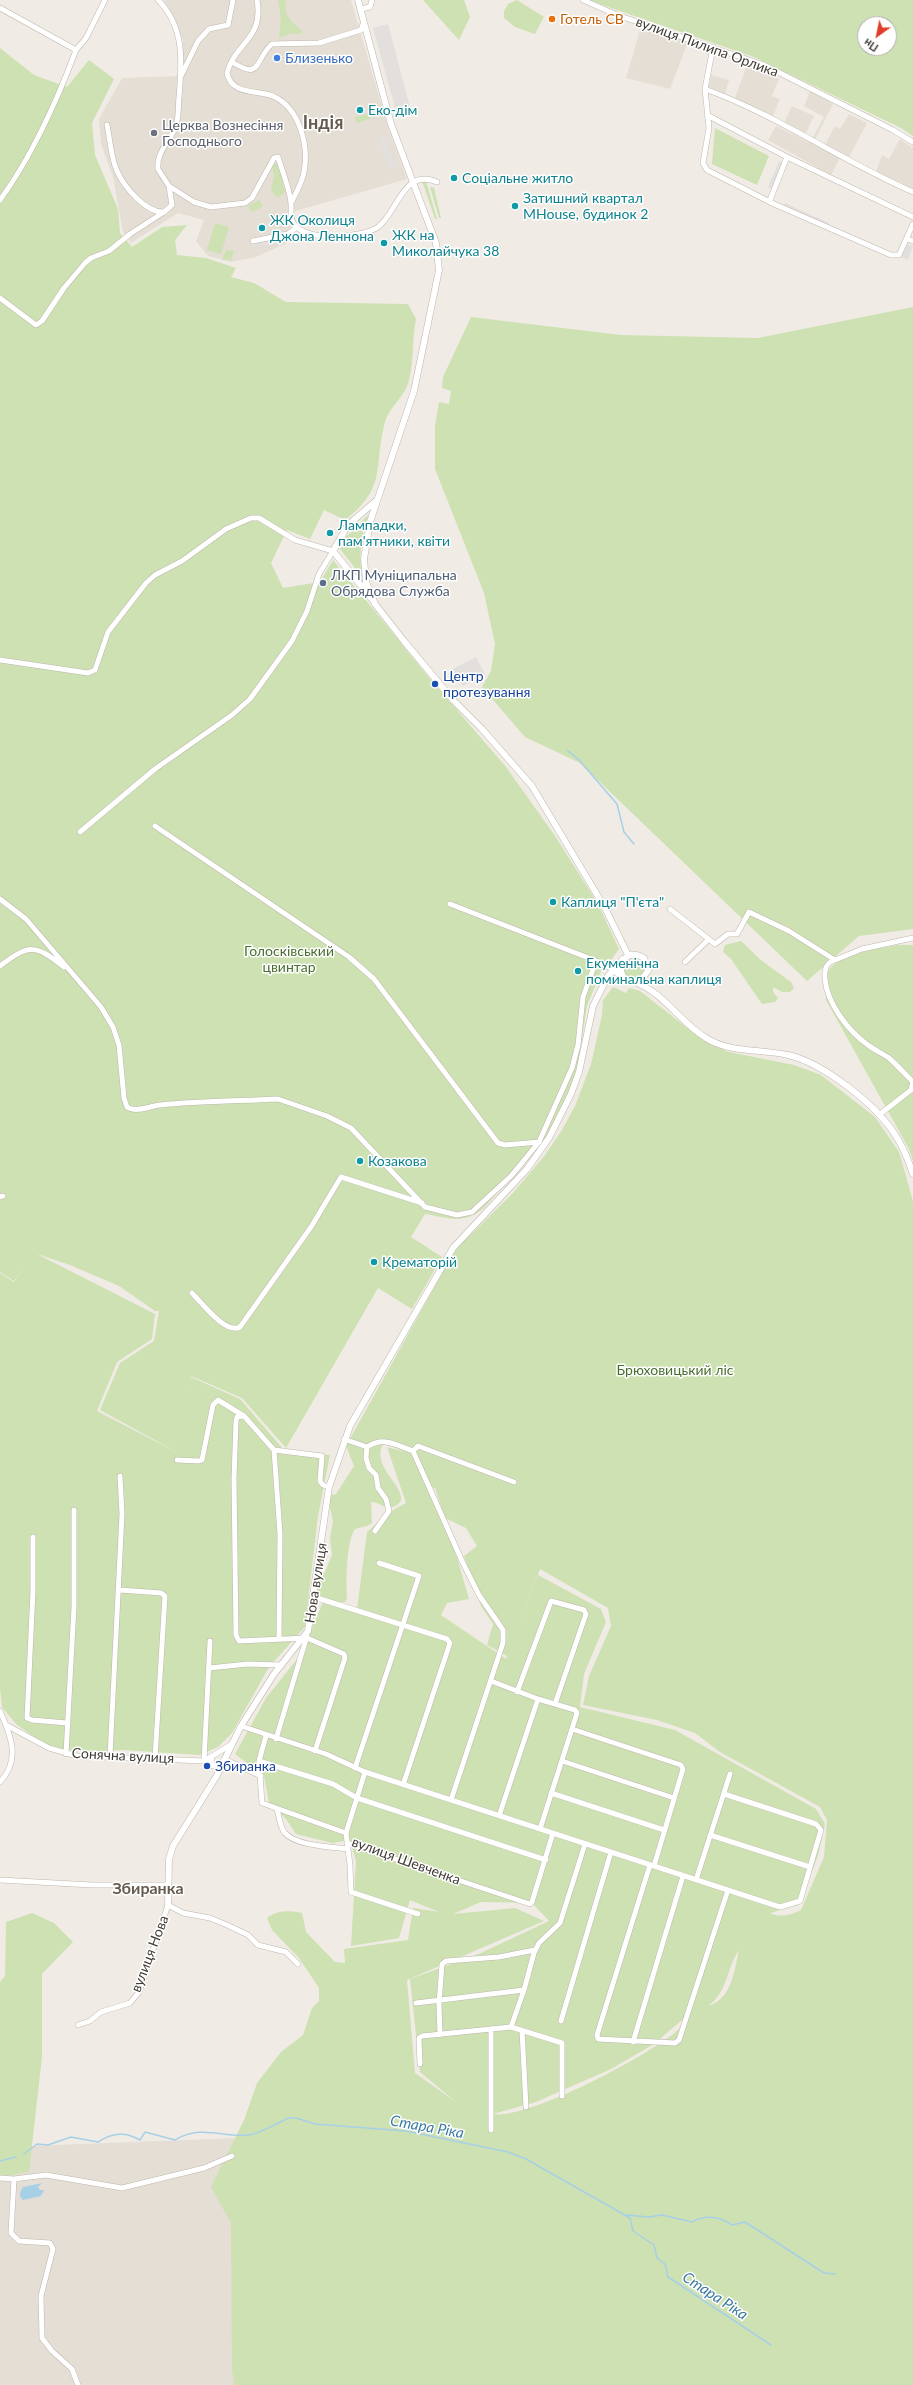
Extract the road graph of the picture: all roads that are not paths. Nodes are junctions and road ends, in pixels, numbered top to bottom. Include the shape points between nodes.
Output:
1 (105, 0) edge
2 (158, 0) edge
3 (233, 0) edge
4 (257, 0) edge
5 (358, 0) edge
6 (372, 0) edge
7 (583, 0) edge
8 (0, 8) edge
9 (361, 9) junction
10 (363, 24) junction
11 (713, 47) junction
12 (76, 50) junction
13 (232, 62) junction
14 (180, 78) junction
15 (705, 89) junction
16 (707, 114) junction
17 (108, 125) dead end
18 (913, 142) edge
19 (787, 157) junction
20 (414, 182) junction
21 (437, 182) dead end
22 (170, 186) junction
23 (913, 192) edge
24 (0, 200) edge
25 (770, 200) junction
26 (292, 203) junction
27 (164, 212) junction
28 (913, 217) edge
29 (913, 224) edge
30 (297, 227) junction
31 (907, 239) junction
32 (253, 241) dead end
33 (913, 241) edge
34 (0, 298) edge
35 (377, 500) junction
36 (333, 551) junction
37 (376, 604) junction
38 (0, 660) edge
39 (155, 826) dead end
40 (80, 832) dead end
41 (0, 899) edge
42 (450, 904) dead end
43 (670, 909) dead end
44 (913, 938) edge
45 (708, 940) junction
46 (625, 957) junction
47 (835, 960) junction
48 (596, 961) junction
49 (685, 962) dead end
50 (0, 966) edge
51 (614, 970) junction
52 (648, 970) junction
53 (74, 975) junction
54 (623, 977) junction
55 (635, 982) junction
56 (654, 992) junction
57 (879, 1114) junction
58 (539, 1142) junction
59 (913, 1174) edge
60 (422, 1203) junction
61 (192, 1293) dead end
62 (244, 1416) junction
63 (344, 1439) junction
64 (367, 1448) junction
65 (274, 1450) junction
66 (413, 1451) junction
67 (178, 1460) dead end
68 (120, 1476) dead end
69 (514, 1482) dead end
70 (329, 1487) junction
71 (74, 1510) dead end
72 (375, 1531) dead end
73 (33, 1537) dead end
74 (379, 1563) dead end
75 (120, 1590) junction
76 (314, 1597) junction
77 (402, 1626) junction
78 (306, 1636) junction
79 (279, 1638) junction
80 (210, 1641) dead end
81 (282, 1665) junction
82 (209, 1668) junction
83 (491, 1682) junction
84 (517, 1692) junction
85 (538, 1699) junction
86 (555, 1704) junction
87 (0, 1711) edge
88 (67, 1723) junction
89 (6, 1725) junction
90 (242, 1726) junction
91 (572, 1730) junction
92 (266, 1736) junction
93 (276, 1739) junction
94 (232, 1744) junction
95 (315, 1751) junction
96 (220, 1753) junction
97 (66, 1754) junction
98 (110, 1756) junction
99 (212, 1757) junction
100 (155, 1758) junction
101 (225, 1758) junction
102 (204, 1760) junction
103 (259, 1761) junction
104 (562, 1761) junction
105 (216, 1766) junction
106 (355, 1768) junction
107 (365, 1772) junction
108 (730, 1774) dead end
109 (261, 1776) junction
110 (0, 1782) edge
111 (403, 1784) junction
112 (551, 1793) junction
113 (724, 1794) junction
114 (357, 1798) junction
115 (674, 1798) junction
116 (451, 1800) junction
117 (278, 1809) junction
118 (499, 1816) junction
119 (540, 1829) junction
120 (664, 1830) junction
121 (346, 1833) junction
122 (553, 1833) junction
123 (710, 1835) junction
124 (347, 1843) junction
125 (585, 1844) junction
126 (348, 1849) junction
127 (611, 1852) junction
128 (546, 1860) junction
129 (652, 1866) junction
130 (810, 1867) junction
131 (683, 1876) junction
132 (0, 1880) edge
133 (696, 1880) junction
134 (167, 1885) junction
135 (728, 1890) junction
136 (168, 1905) junction
137 (418, 1914) dead end
138 (535, 1950) junction
139 (298, 1964) dead end
140 (524, 1990) junction
141 (439, 2000) junction
142 (416, 2002) dead end
143 (561, 2021) dead end
144 (78, 2025) dead end
145 (511, 2027) junction
146 (491, 2030) junction
147 (522, 2030) junction
148 (440, 2035) junction
149 (633, 2042) junction
150 (420, 2064) dead end
151 (562, 2096) dead end
152 (526, 2107) dead end
153 (491, 2130) dead end
154 (232, 2156) dead end
155 (0, 2178) edge
156 (14, 2179) junction
157 (78, 2385) edge

1 - 12 street via 86,38
2 - 14 street via 167,8 180,40
3 - 14 street via 228,26 209,29 198,41
4 - 13 street via 259,16 256,27
5 - 9 street
6 - 9 street via 370,7
7 - 11 street, вулиця Пилипа Орлика via 616,15
8 - 12 street
9 - 10 street
10 - 13 street via 362,29 357,32 319,43 272,44 252,70 245,71
10 - 20 street via 391,124
11 - 15 street
11 - 18 street, вулиця Пилипа Орлика via 792,78
12 - 24 street via 37,138
13 - 26 street via 227,72 236,85 249,92 275,97 288,106 296,119 306,151 301,182
14 - 22 street via 176,125 157,164 160,174
15 - 16 street
15 - 23 street via 737,102 877,176
16 - 19 street
16 - 25 street via 709,128 704,167
17 - 27 street via 116,171 129,190 151,209
19 - 25 street
19 - 28 street
20 - 21 street via 426,179
20 - 30 street via 379,226 368,232 325,237 309,234
20 - 35 street via 436,243 438,281 414,391
22 - 26 street via 194,202 211,207 245,203 252,198 274,158 278,157
22 - 27 street via 172,205
25 - 31 street via 891,255 899,255
26 - 30 street via 291,216
27 - 34 street via 109,251 84,263 42,321 36,325
29 - 31 street
30 - 32 street via 292,233
31 - 33 street
35 - 36 street via 348,525
35 - 37 street via 365,544 364,558 366,582
36 - 37 street
36 - 38 street via 295,540 259,518 251,518 219,533 151,579 108,632 95,670 88,673
36 - 40 street via 320,574 307,611 292,641 250,699 232,715 159,766
37 - 46 street via 453,700 487,734 532,786 605,908
39 - 58 street via 349,957 374,979 498,1143 505,1145
41 - 53 street via 26,919
42 - 48 street
43 - 45 street
44 - 47 street via 862,949
45 - 47 street via 715,944 728,934 737,934 749,912 789,931
45 - 49 street
46 - 51 street, Нова вулиця
46 - 52 street via 635,954 644,958
46 - 54 street via 620,968
47 - 57 street via 828,962 825,968 826,985 831,1001 867,1045 889,1058 913,1082 911,1090
48 - 51 street
48 - 58 street via 583,997 578,1045 572,1068
50 - 53 street via 17,952 31,948 49,955
51 - 54 street
51 - 63 street, Нова вулиця via 593,1006 580,1072 549,1138 510,1189 453,1248
52 - 55 street via 644,979
52 - 56 street via 649,985
53 - 60 street via 101,1007 113,1026 119,1045 127,1107 135,1110 160,1105 278,1099 327,1116 351,1128
54 - 55 street
55 - 56 street
56 - 57 street via 706,1039 732,1047 789,1055 813,1063 834,1076
57 - 59 street via 905,1151
58 - 60 street via 511,1176 472,1212 457,1215 429,1208
60 - 61 street via 341,1177 312,1227 240,1327 233,1329 222,1324
62 - 65 street
62 - 67 street via 222,1401 215,1401 202,1460
62 - 79 street via 237,1417 236,1421 236,1635 239,1640
63 - 64 street
63 - 70 street, Нова вулиця
64 - 66 street via 375,1442 392,1443
64 - 72 street via 369,1468 376,1475 378,1488 386,1499 389,1511
65 - 70 street via 322,1456 320,1480 322,1485
65 - 79 street via 280,1534
66 - 69 street via 418,1446
66 - 83 street via 479,1595 503,1630 503,1642
68 - 75 street via 123,1496
70 - 76 street, Нова вулиця
71 - 88 street via 75,1593
73 - 88 street via 33,1591 26,1716 32,1720
74 - 77 street via 419,1576
75 - 98 street
75 - 100 street via 161,1593 165,1596
76 - 77 street
76 - 78 street, Нова вулиця
77 - 106 street
77 - 111 street via 447,1639 450,1643
78 - 79 street
78 - 81 street, Нова вулиця
78 - 93 street
78 - 95 street via 344,1654 345,1658
80 - 82 street
81 - 82 street via 248,1664
81 - 90 street, Нова вулиця
82 - 102 street
83 - 84 street
83 - 116 street
84 - 85 street
84 - 86 street via 550,1602 554,1600 584,1610 586,1614
85 - 86 street
85 - 118 street
86 - 91 street via 575,1710
87 - 89 street
88 - 97 street
89 - 97 street, Сонячна вулиця
89 - 110 street via 13,1747 13,1763
90 - 92 street
90 - 94 street, Нова вулиця
91 - 104 street
91 - 115 street via 681,1765 683,1769
92 - 93 street
92 - 103 street
93 - 95 street
94 - 96 street, Нова вулиця
94 - 101 street, Нова вулиця
95 - 106 street
96 - 99 street, Нова вулиця
96 - 101 street
97 - 98 street, Сонячна вулиця
98 - 100 street, Сонячна вулиця
99 - 102 street, Сонячна вулиця
99 - 105 street
100 - 102 street, Сонячна вулиця
101 - 105 street, Нова вулиця
101 - 109 street
102 - 105 street
103 - 109 street
103 - 114 street via 333,1784
104 - 112 street
104 - 115 street
105 - 134 street, вулиця Нова via 217,1774 174,1846 169,1859
106 - 107 street
107 - 111 street
107 - 114 street
108 - 113 street
109 - 117 street, вулиця Шевченка via 262,1803
111 - 116 street
112 - 119 street
112 - 120 street
113 - 123 street
113 - 130 street via 816,1824 821,1830
114 - 121 street
114 - 128 street
115 - 120 street
116 - 118 street
117 - 121 street, вулиця Шевченка
117 - 126 street via 284,1833 291,1838 315,1845
118 - 119 street
119 - 122 street
120 - 129 street
121 - 124 street, вулиця Шевченка
122 - 125 street
122 - 128 street
123 - 130 street
123 - 133 street
124 - 126 street
124 - 128 street, вулиця Шевченка via 530,1904
125 - 127 street
125 - 138 street via 560,1923
126 - 137 street via 351,1892
127 - 129 street
127 - 143 street
129 - 131 street
129 - 149 street via 597,2035 598,2039
130 - 135 street via 800,1901 780,1907
131 - 133 street
131 - 149 street
132 - 134 street via 92,1885
133 - 135 street
134 - 136 street, вулиця Нова
135 - 149 street via 679,2040 675,2043
136 - 139 street via 183,1913 210,1918 227,1925 248,1935 258,1945 286,1952
136 - 144 street, вулиця Нова via 139,1992 130,2003 101,2012 90,2021
138 - 140 street
138 - 141 street via 499,1957 446,1961 442,1964
140 - 141 street
140 - 145 street
141 - 142 street
141 - 148 street
145 - 146 street
145 - 147 street
146 - 148 street
146 - 153 street
147 - 151 street via 562,2043
147 - 152 street
148 - 150 street via 419,2038
154 - 156 street via 204,2168 122,2188 46,2175
155 - 156 street
156 - 157 street via 10,2233 19,2241 50,2243 53,2249 41,2296 42,2338 72,2369

